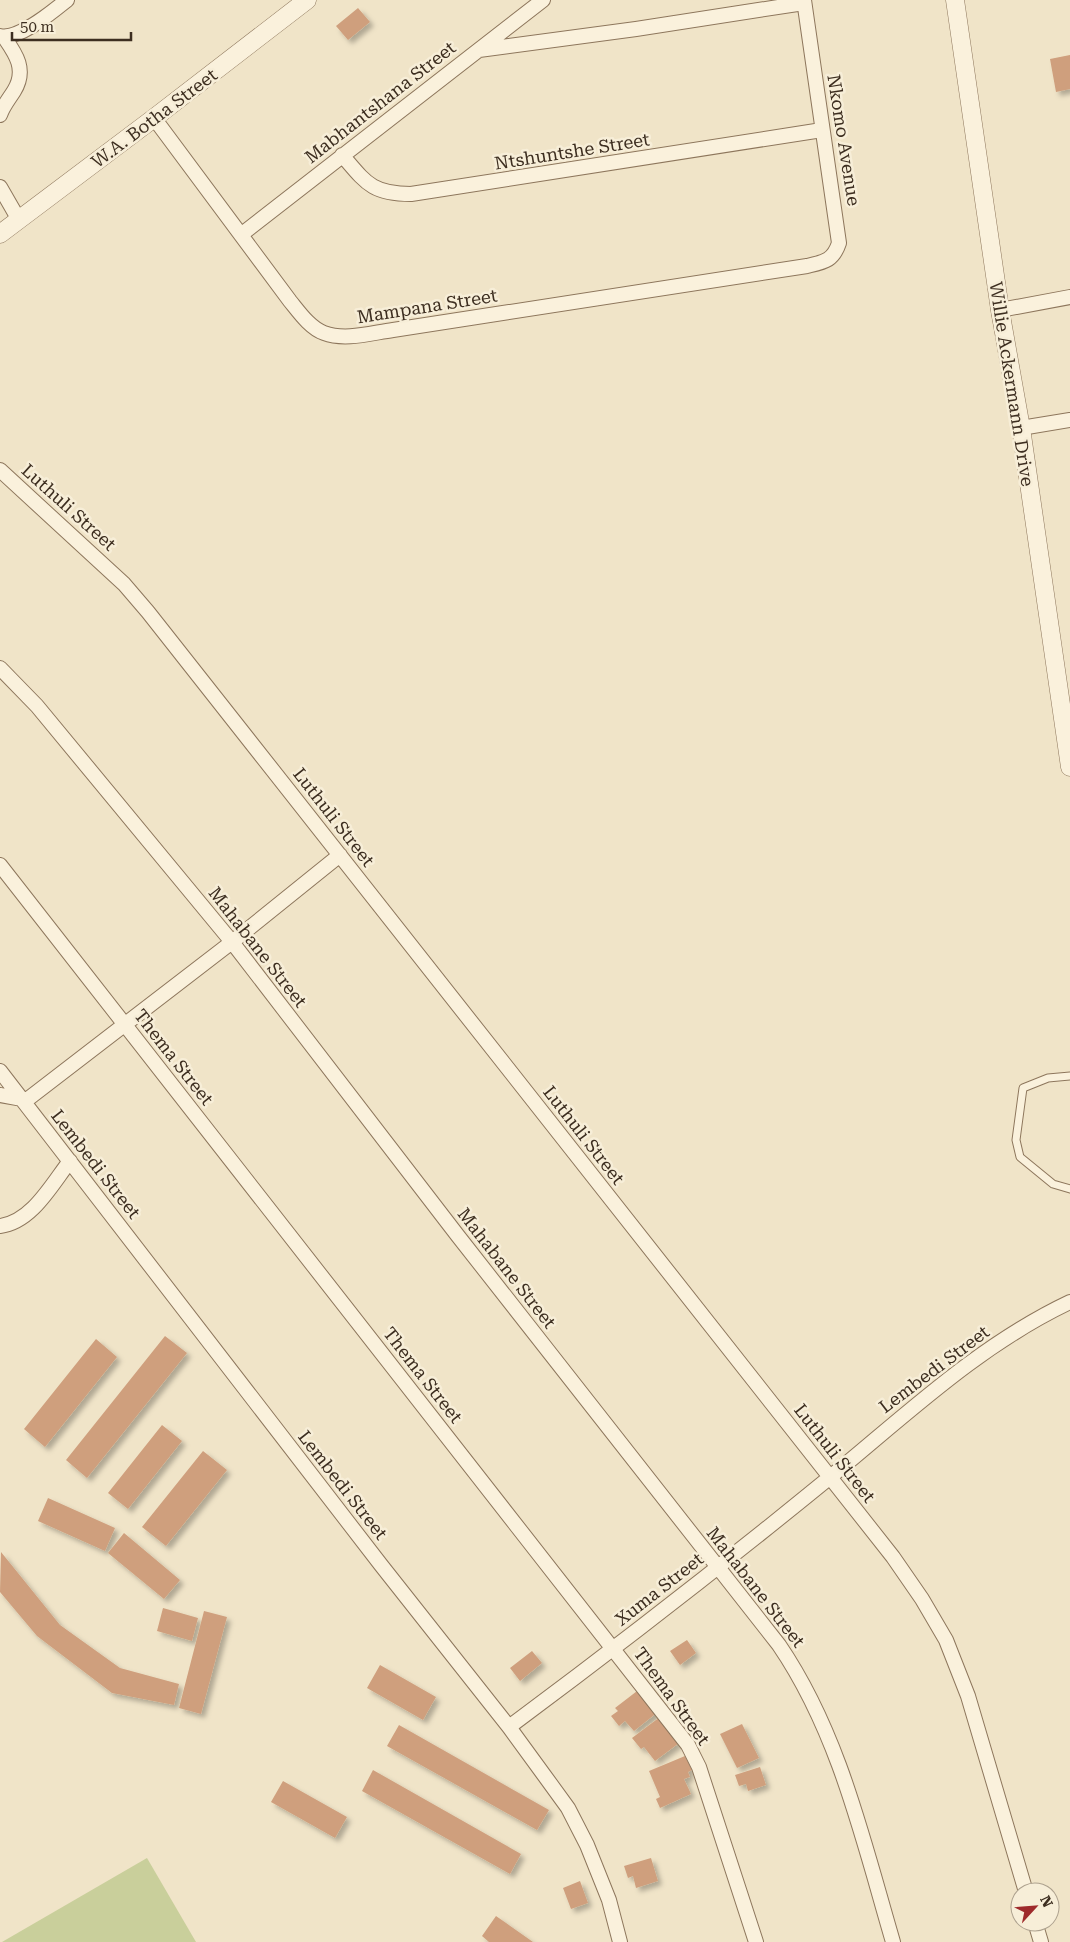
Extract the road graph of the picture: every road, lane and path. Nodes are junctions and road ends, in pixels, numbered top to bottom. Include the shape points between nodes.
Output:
1 (67, 0) edge
2 (307, 0) edge
3 (543, 0) edge
4 (955, 0) edge
5 (804, 1) edge
6 (2, 36) edge
7 (477, 50) junction
8 (0, 115) edge
9 (154, 118) junction
10 (822, 130) junction
11 (342, 155) junction
12 (0, 187) edge
13 (19, 220) junction
14 (0, 234) edge
15 (242, 234) junction
16 (807, 266) joint
17 (1070, 297) edge
18 (1000, 310) junction
19 (1070, 420) edge
20 (1021, 428) junction
21 (0, 470) edge
22 (0, 668) edge
23 (1070, 767) edge
24 (340, 855) junction
25 (0, 865) edge
26 (232, 942) junction
27 (124, 1025) junction
28 (0, 1071) edge
29 (1070, 1076) edge
30 (0, 1095) edge
31 (23, 1101) junction
32 (70, 1161) junction
33 (1070, 1189) edge
34 (0, 1226) edge
35 (1070, 1302) edge
36 (830, 1477) junction
37 (717, 1567) junction
38 (614, 1648) junction
39 (509, 1727) junction
40 (1023, 1882) edge
41 (620, 1942) edge
42 (756, 1942) edge
43 (893, 1942) edge

1 - 6 street via 17,34
2 - 9 street, W.A. Botha Street
3 - 7 street, Mabhantshana Street
4 - 18 street, Willie Ackermann Drive
5 - 7 street via 636,29
5 - 10 street, Nkomo Avenue
6 - 8 street via 17,55 20,74 16,88
7 - 11 street, Mabhantshana Street
9 - 13 street, W.A. Botha Street
9 - 15 street, Mampana Street
10 - 11 street, Ntshuntshe Street via 411,194 380,191 366,183
10 - 16 street, Nkomo Avenue via 839,243 835,254 825,262
11 - 15 street, Mabhantshana Street
12 - 13 street
13 - 14 street, W.A. Botha Street
15 - 16 street, Mampana Street via 306,320 323,333 348,337
17 - 18 street
18 - 20 street, Willie Ackermann Drive
19 - 20 street
20 - 23 street, Willie Ackermann Drive
21 - 24 street, Luthuli Street via 124,584
22 - 26 street, Mahabane Street via 37,706
24 - 26 street
24 - 36 street, Luthuli Street
25 - 27 street, Thema Street
26 - 27 street
26 - 37 street, Mahabane Street
27 - 31 street
27 - 38 street, Thema Street
28 - 31 street, Lembedi Street
29 - 33 lane via 1048,1078 1023,1088 1016,1140 1020,1158 1053,1184
30 - 31 street
31 - 32 street, Lembedi Street
32 - 34 street via 42,1199 24,1216
32 - 39 street, Lembedi Street
35 - 36 street, Lembedi Street via 989,1348
36 - 37 street, Xuma Street
36 - 40 street, Luthuli Street via 917,1592 946,1640 968,1696
37 - 38 street, Xuma Street
37 - 43 street, Mahabane Street via 779,1644 813,1700 848,1793
38 - 39 street, Xuma Street
38 - 42 street, Thema Street via 688,1745 699,1767
39 - 41 street, Lembedi Street via 568,1808 609,1900

